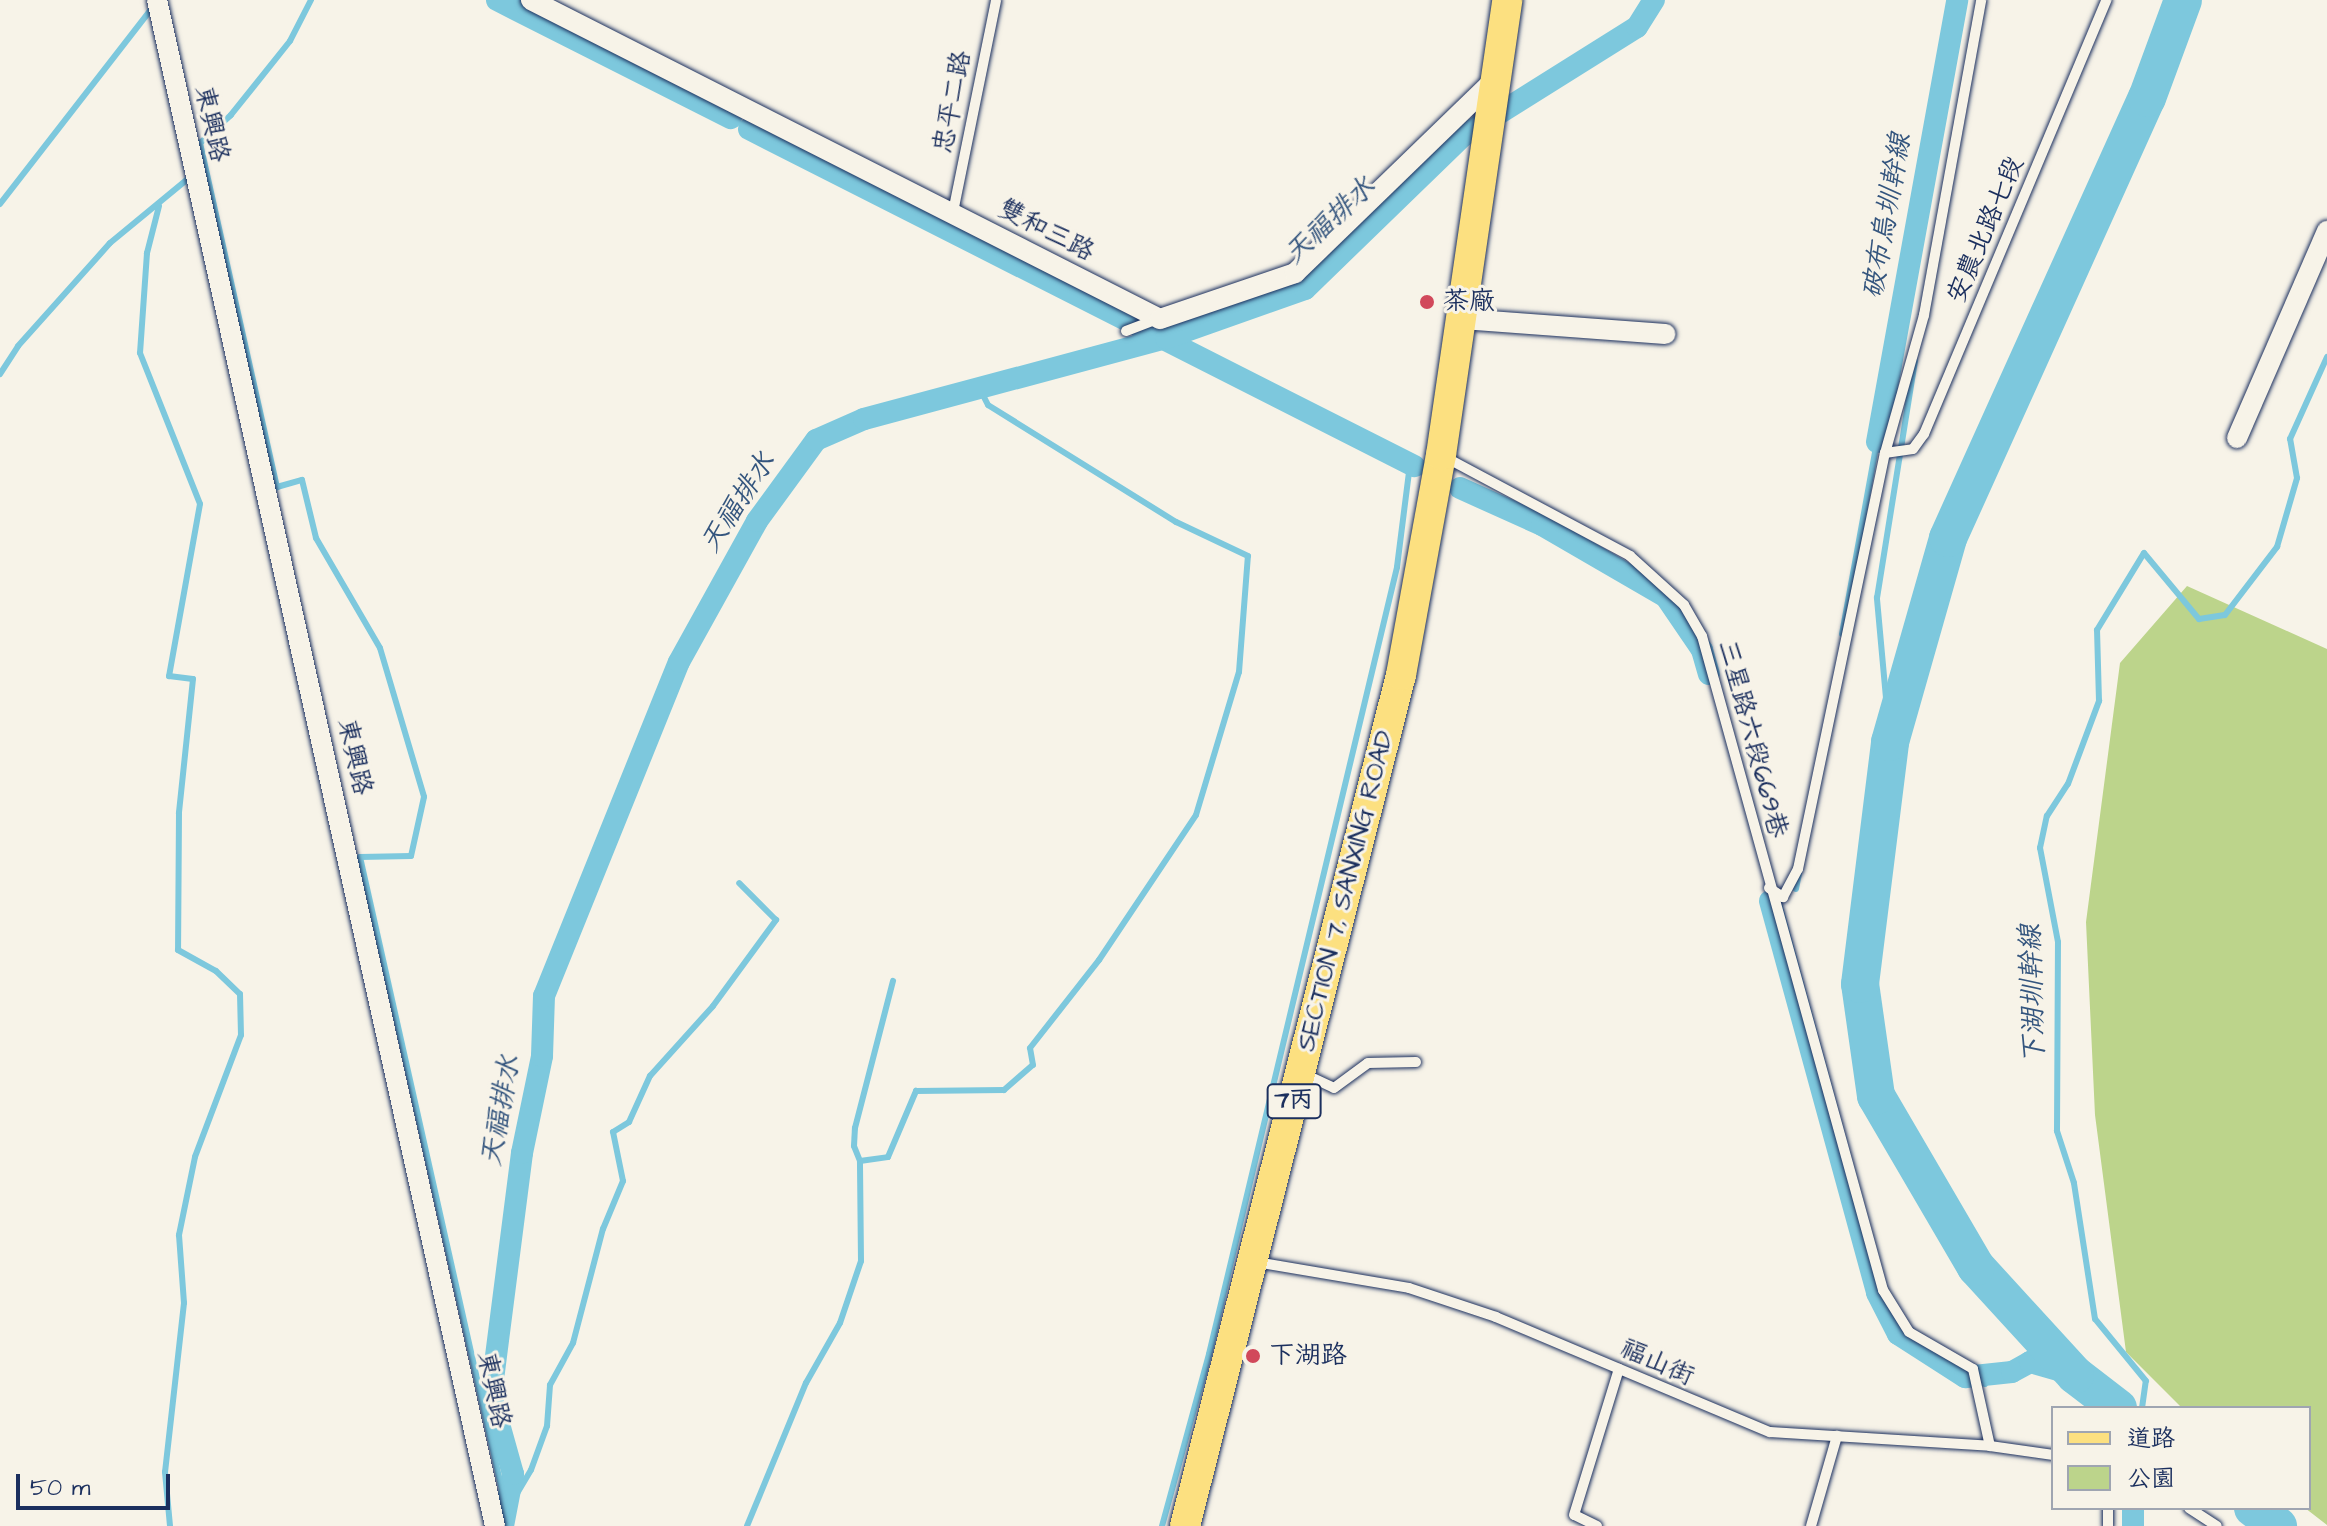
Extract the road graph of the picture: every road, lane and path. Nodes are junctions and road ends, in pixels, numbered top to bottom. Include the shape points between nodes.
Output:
1 (157, 0) edge
2 (531, 0) edge
3 (996, 0) edge
4 (1507, 0) edge
5 (1981, 0) edge
6 (2106, 0) edge
7 (1495, 79) junction
8 (953, 212) junction
9 (2327, 231) edge
10 (1462, 319) junction
11 (1152, 322) junction
12 (1126, 331) dead end
13 (1665, 334) dead end
14 (2237, 438) dead end
15 (1885, 453) junction
16 (1439, 471) junction
17 (1768, 886) junction
18 (1416, 1062) dead end
19 (1300, 1072) junction
20 (1254, 1261) junction
21 (1619, 1369) junction
22 (1837, 1436) junction
23 (1990, 1446) junction
24 (2051, 1455) edge
25 (2192, 1510) edge
26 (495, 1524) edge
27 (1185, 1526) edge
28 (1597, 1526) edge
29 (1811, 1526) edge
30 (2217, 1526) edge

1 - 26 street, 東興路
2 - 8 street, 雙和三路
3 - 8 lane, 忠平二路
4 - 7 main road, 7丙
5 - 15 lane via 1924,315
6 - 15 lane, 安農北路七段 via 1924,434 1913,449
7 - 10 main road, 7丙
7 - 11 street via 1295,273
8 - 11 street, 雙和三路
9 - 14 street
10 - 13 street
10 - 16 main road, 7丙
11 - 12 lane
15 - 17 lane via 1798,869 1783,897
16 - 17 lane, 三星路六段669巷 via 1630,556 1684,605 1713,671
16 - 19 main road, SECTION 7, SANXING ROAD / 7丙 via 1401,675
17 - 23 lane, 三星路六段669巷 via 1883,1290 1909,1332 1973,1369
18 - 19 lane via 1368,1063 1334,1088
19 - 20 main road, SECTION 7, SANXING ROAD / 7丙
20 - 21 lane, 福山街 via 1409,1288 1496,1317
20 - 27 main road, SECTION 7, SANXING ROAD / 7丙
21 - 22 lane, 福山街 via 1770,1432
21 - 28 lane via 1574,1515
22 - 23 lane, 福山街
22 - 29 lane
23 - 24 lane, 福山街
25 - 30 lane

